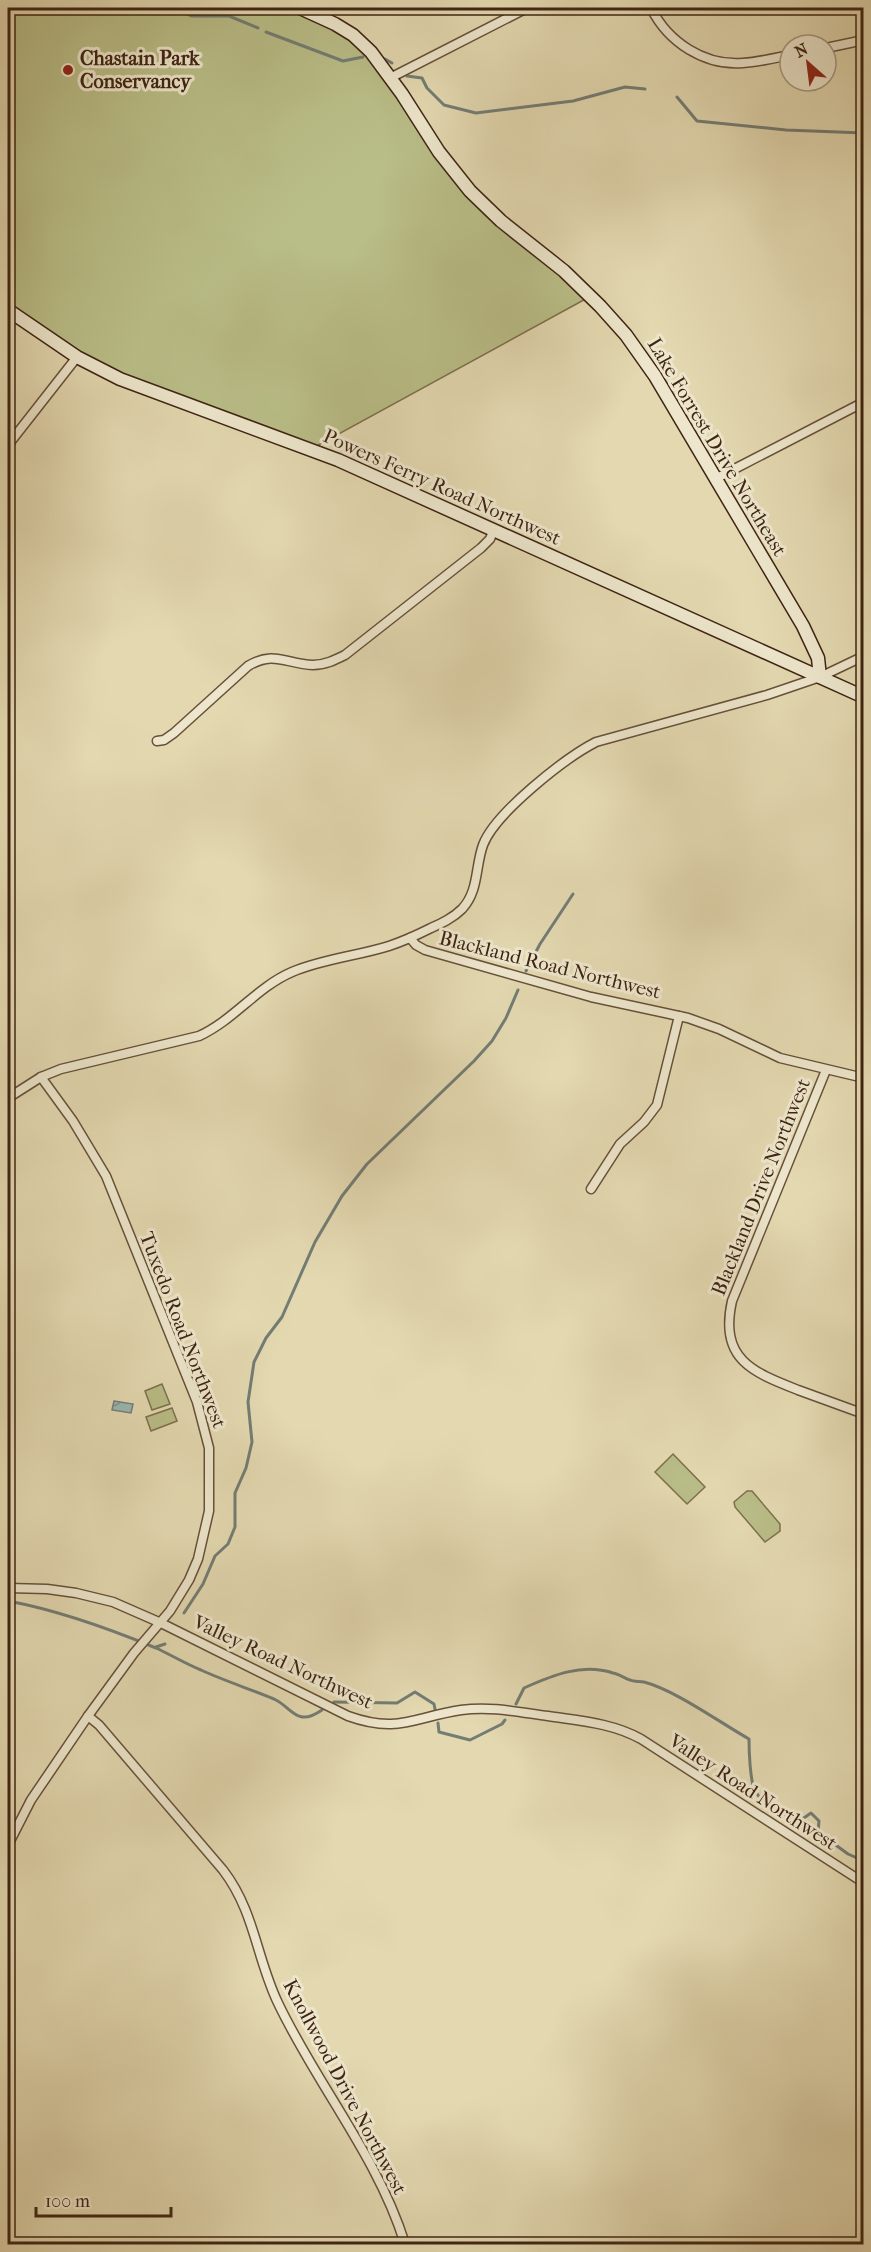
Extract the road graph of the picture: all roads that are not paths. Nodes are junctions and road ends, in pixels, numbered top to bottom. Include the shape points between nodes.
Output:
1 (300, 8) edge
2 (527, 8) edge
3 (651, 8) edge
4 (864, 40) edge
5 (838, 45) edge
6 (778, 57) edge
7 (390, 78) junction
8 (8, 310) edge
9 (77, 357) junction
10 (864, 402) edge
11 (8, 445) edge
12 (715, 479) junction
13 (494, 529) junction
14 (864, 656) edge
15 (820, 677) junction
16 (864, 697) edge
17 (157, 741) dead end
18 (410, 938) junction
19 (679, 1016) junction
20 (826, 1070) junction
21 (41, 1077) junction
22 (864, 1078) edge
23 (8, 1098) edge
24 (591, 1189) dead end
25 (864, 1414) edge
26 (8, 1588) edge
27 (161, 1623) junction
28 (88, 1716) junction
29 (8, 1845) edge
30 (864, 1883) edge
31 (405, 2244) edge

1 - 7 street, Lake Forrest Drive Northeast via 353,35
2 - 7 street
3 - 6 street via 681,44 710,59 741,63
4 - 5 street
7 - 12 street, Lake Forrest Drive Northeast via 470,191 564,271 626,335 655,376
8 - 9 street, Powers Ferry Road Northwest
9 - 11 street
9 - 13 street, Powers Ferry Road Northwest via 120,379 338,460
10 - 12 street
12 - 15 street, Lake Forrest Drive Northeast via 803,626 818,658
13 - 15 street, Powers Ferry Road Northwest
13 - 17 street via 481,548 345,655 316,665 275,657 258,660 174,733
14 - 15 street
15 - 16 street, Powers Ferry Road Northwest
15 - 18 street via 730,707 610,736 582,749 495,824 483,846 473,891 462,909 449,920
18 - 19 street, Blackland Road Northwest via 425,950 591,997
18 - 21 street, Blackland Road Northwest via 290,973 266,987 219,1026 199,1036
19 - 20 street, Blackland Road Northwest via 717,1028 780,1058
19 - 24 street via 657,1105 620,1144
20 - 22 street, Blackland Road Northwest
20 - 25 street, Blackland Drive Northwest via 732,1301 729,1331 739,1356 758,1373
21 - 23 street, Blackland Road Northwest
21 - 27 street, Tuxedo Road Northwest via 106,1176 205,1427 210,1472 204,1537 189,1580
26 - 27 street, Valley Road Northwest via 46,1589 99,1598
27 - 28 street, Tuxedo Road Northwest
27 - 30 street, Valley Road Northwest via 367,1723 400,1725 459,1711 493,1709 615,1727 641,1739
28 - 29 street, Tuxedo Road Northwest via 31,1800
28 - 31 street, Knollwood Drive Northwest via 223,1870 240,1895 277,2001 375,2174

